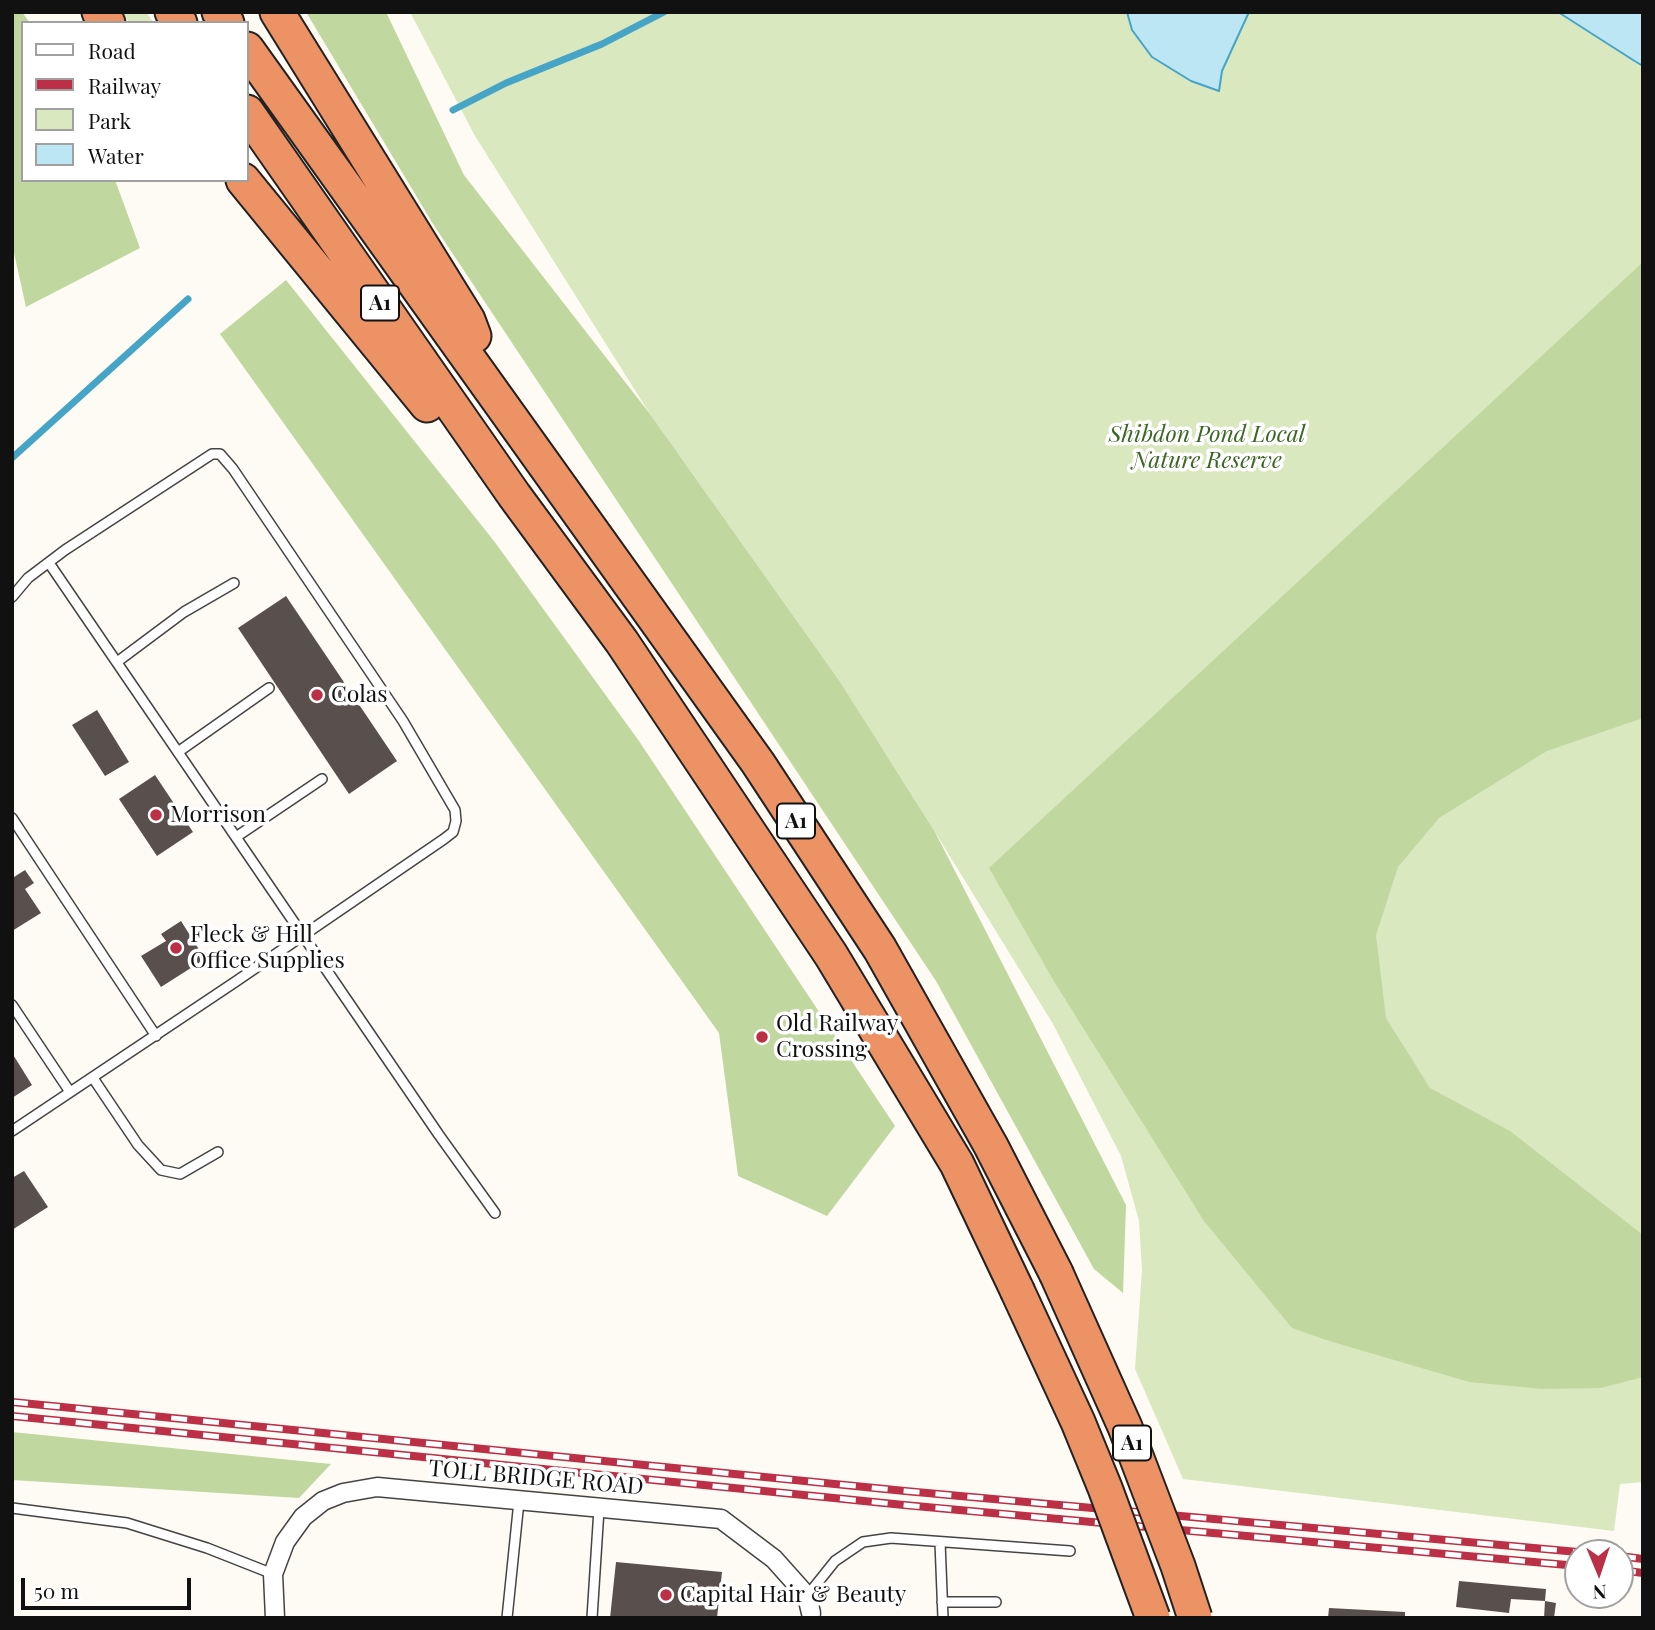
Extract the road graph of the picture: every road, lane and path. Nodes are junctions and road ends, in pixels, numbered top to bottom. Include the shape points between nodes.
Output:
1 (277, 12) edge
2 (248, 50) edge
3 (248, 113) edge
4 (245, 182) edge
5 (495, 394) junction
6 (514, 495) junction
7 (49, 563) junction
8 (234, 583) dead end
9 (12, 597) edge
10 (117, 662) junction
11 (269, 688) dead end
12 (178, 752) junction
13 (322, 779) dead end
14 (12, 818) edge
15 (236, 837) junction
16 (303, 936) junction
17 (12, 1005) edge
18 (156, 1036) junction
19 (93, 1078) junction
20 (70, 1093) junction
21 (12, 1131) edge
22 (218, 1152) dead end
23 (495, 1213) dead end
24 (519, 1502) junction
25 (12, 1507) edge
26 (599, 1509) junction
27 (940, 1542) junction
28 (1070, 1551) dead end
29 (274, 1574) junction
30 (942, 1602) junction
31 (996, 1602) dead end
32 (810, 1609) edge
33 (275, 1618) edge
34 (507, 1618) edge
35 (592, 1618) edge
36 (943, 1618) edge
37 (1153, 1618) edge
38 (1195, 1618) edge

1 - 5 highway via 468,320
2 - 5 highway, A1
3 - 6 highway, A1
4 - 6 highway via 436,417
5 - 38 highway, A1, bridge via 758,763 880,949 991,1146 1056,1273 1125,1426
6 - 37 highway, A1, bridge via 622,642 850,985 957,1164 1087,1444
7 - 9 lane
7 - 10 lane
7 - 16 lane via 212,454 220,454 233,469 403,721 455,810 453,832
8 - 10 lane via 184,612
10 - 12 lane
11 - 12 lane
12 - 15 lane
13 - 15 lane
14 - 18 lane
15 - 16 lane
16 - 18 lane
16 - 23 lane
17 - 20 lane
18 - 19 lane
19 - 20 lane
19 - 22 lane via 138,1145 161,1170 180,1174
20 - 21 lane
24 - 26 street, TOLL BRIDGE ROAD
24 - 29 street, TOLL BRIDGE ROAD via 377,1488 343,1493 303,1517 285,1542
24 - 34 lane
25 - 29 lane via 127,1523
26 - 32 street, TOLL BRIDGE ROAD via 721,1519 774,1559
26 - 35 lane
27 - 28 lane, TOLL BRIDGE ROAD
27 - 30 lane
27 - 32 lane, TOLL BRIDGE ROAD via 891,1538 863,1542 835,1561
29 - 33 street, TOLL BRIDGE ROAD
30 - 31 lane
30 - 36 lane

